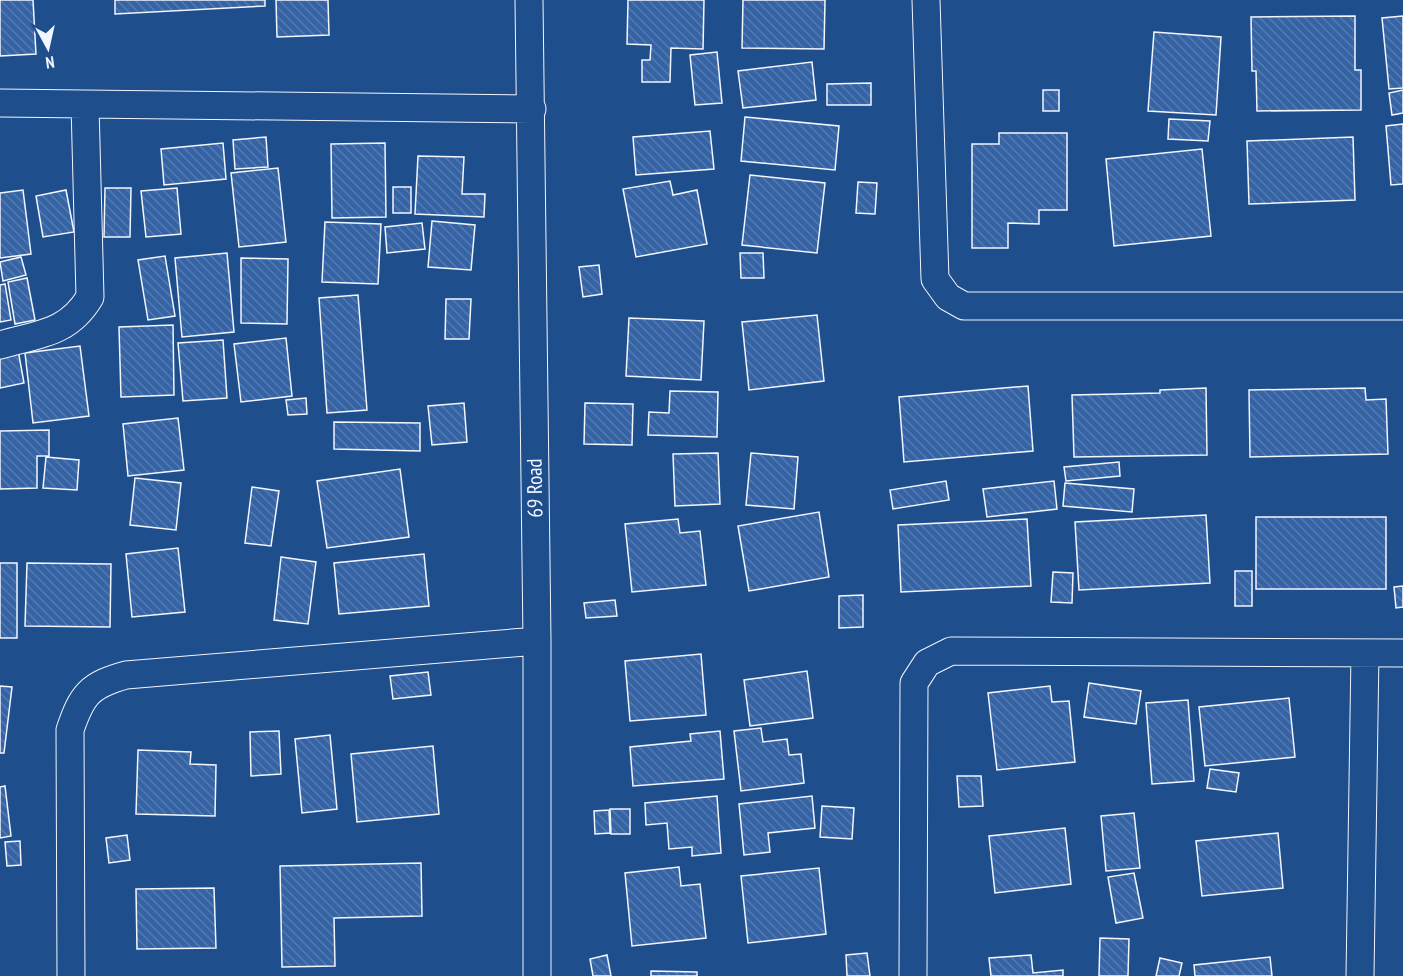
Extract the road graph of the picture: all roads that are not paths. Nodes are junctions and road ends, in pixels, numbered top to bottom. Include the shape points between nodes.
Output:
1 (529, 0) edge
2 (926, 0) edge
3 (0, 103) edge
4 (85, 105) junction
5 (532, 110) junction
6 (1403, 306) edge
7 (0, 345) edge
8 (537, 641) junction
9 (1365, 653) junction
10 (1403, 653) edge
11 (71, 976) edge
12 (537, 976) edge
13 (913, 976) edge
14 (1360, 976) edge

1 - 5 street, 69 Road
2 - 6 street via 935,279 948,297 964,306
3 - 4 street
4 - 5 street
4 - 7 street via 90,297 79,316 62,327
5 - 8 street, 69 Road
8 - 11 street via 126,675 102,682 87,692 70,730
8 - 12 street, 69 Road
9 - 10 street
9 - 13 street via 951,651 927,663 914,683
9 - 14 street

